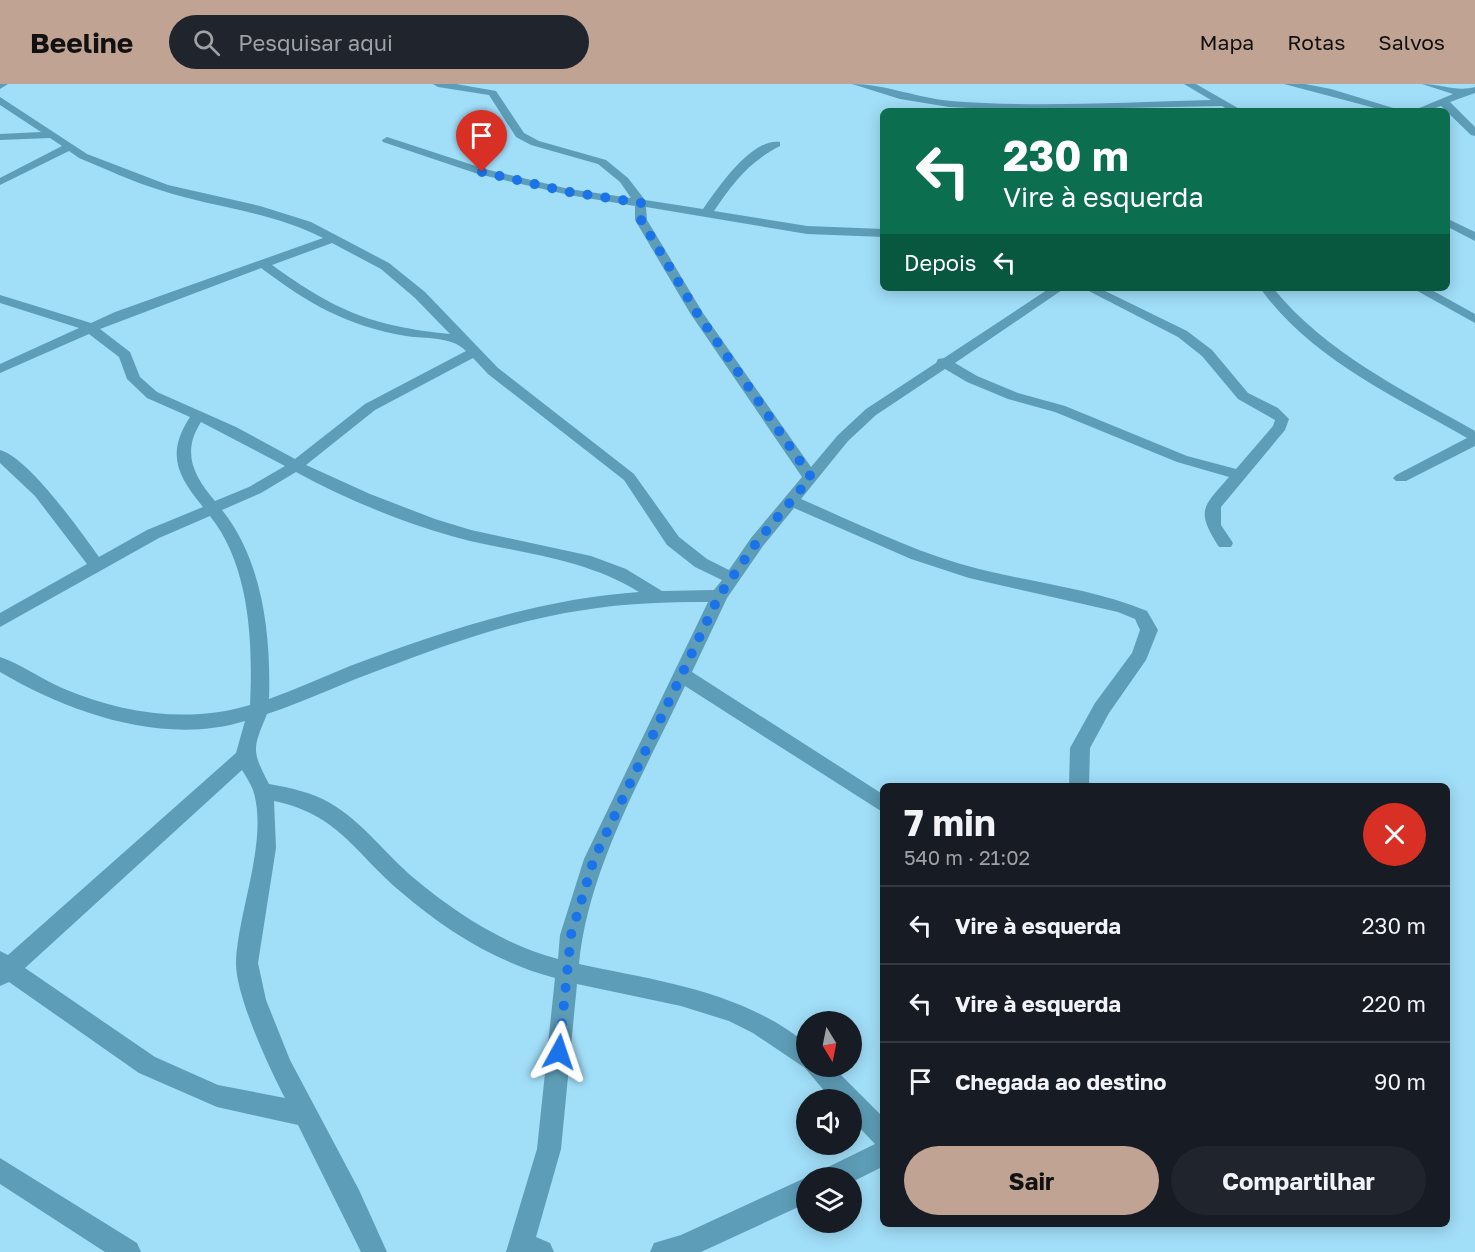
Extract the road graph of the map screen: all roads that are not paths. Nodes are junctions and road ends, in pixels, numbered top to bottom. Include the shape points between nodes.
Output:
1 (438, 84) edge
2 (857, 84) edge
3 (1189, 84) edge
4 (1289, 84) edge
5 (1427, 84) edge
6 (1475, 90) edge
7 (1463, 94) junction
8 (0, 100) edge
9 (1442, 101) junction
10 (1223, 102) junction
11 (947, 108) edge
12 (1154, 108) edge
13 (1233, 108) edge
14 (1386, 108) edge
15 (1424, 108) edge
16 (1456, 112) junction
17 (1475, 116) edge
18 (1475, 133) edge
19 (51, 135) junction
20 (0, 137) edge
21 (387, 140) dead end
22 (776, 144) dead end
23 (69, 147) junction
24 (0, 182) edge
25 (641, 203) junction
26 (706, 213) junction
27 (1450, 224) edge
28 (880, 233) edge
29 (1475, 237) edge
30 (334, 238) junction
31 (262, 263) junction
32 (1055, 291) edge
33 (1095, 291) edge
34 (1268, 291) edge
35 (1424, 291) edge
36 (0, 299) edge
37 (1475, 319) edge
38 (89, 327) junction
39 (463, 339) junction
40 (475, 352) junction
41 (943, 362) junction
42 (0, 369) edge
43 (199, 415) junction
44 (1475, 438) edge
45 (0, 455) edge
46 (296, 466) junction
47 (1237, 474) junction
48 (811, 477) junction
49 (1401, 478) dead end
50 (792, 501) junction
51 (212, 508) junction
52 (1225, 543) dead end
53 (96, 565) junction
54 (732, 578) junction
55 (658, 596) junction
56 (719, 596) junction
57 (0, 621) edge
58 (0, 664) edge
59 (681, 674) junction
60 (259, 710) junction
61 (245, 756) junction
62 (1079, 783) edge
63 (263, 791) junction
64 (880, 802) edge
65 (3, 969) edge
66 (566, 971) junction
67 (796, 1050) edge
68 (827, 1077) edge
69 (838, 1089) edge
70 (862, 1113) edge
71 (304, 1114) junction
72 (880, 1132) edge
73 (880, 1155) edge
74 (855, 1167) edge
75 (0, 1170) edge
76 (796, 1195) edge
77 (527, 1249) edge
78 (128, 1252) edge
79 (374, 1252) edge
80 (663, 1252) edge

1 - 25 street via 492,93 520,135 602,162 624,180
2 - 11 street
3 - 10 street
4 - 14 street
5 - 7 street
6 - 7 street
7 - 9 street
8 - 19 street
9 - 15 street
9 - 16 street
10 - 12 street
10 - 13 street
11 - 12 street
16 - 17 street
16 - 18 street
19 - 20 street
19 - 23 street
21 - 25 street via 482,172
22 - 26 street via 754,154 737,169
23 - 24 street
23 - 30 street via 164,188 256,209
25 - 26 street
25 - 48 street via 641,220 697,313
26 - 28 street via 807,230
27 - 29 street
30 - 31 street
30 - 39 street via 386,266
31 - 38 street
31 - 39 street via 320,304 360,322 400,332
32 - 41 street
33 - 47 street via 1186,336 1208,353 1244,397 1275,410 1282,418 1280,427
34 - 44 street via 1302,326 1355,366
35 - 37 street
36 - 38 street
38 - 42 street
38 - 43 street via 125,355 134,379 152,395
39 - 40 street
40 - 46 street via 370,407
40 - 54 street via 534,404 629,477 673,541 701,563
41 - 47 street via 1013,396 1060,409 1182,459
41 - 48 street via 872,412 843,438
43 - 46 street
43 - 51 street via 187,432 184,464 192,483
44 - 49 street
45 - 53 street via 65,521
46 - 51 street via 255,490
46 - 55 street via 429,523 585,560 620,573
47 - 52 street via 1213,506 1213,525
48 - 50 street
50 - 54 street
50 - 62 street via 917,555 975,574 1122,607 1141,615 1149,630 1140,655 1102,708 1080,748
51 - 53 street
51 - 60 street via 229,529 246,576 261,663
53 - 57 street
54 - 56 street
55 - 56 street
55 - 60 street via 565,607 514,619 377,664
56 - 59 street
58 - 60 street via 58,695 123,716 191,723
59 - 64 street
59 - 66 street via 594,859 571,935
60 - 61 street
61 - 63 street
61 - 65 street
63 - 66 street via 322,808 393,873 462,927 521,957
63 - 71 street via 266,848 248,963 259,1011 279,1065
65 - 71 street via 147,1065 217,1096
66 - 67 street via 721,1007 761,1025
66 - 77 street via 549,1149
68 - 69 street
70 - 72 street
71 - 79 street
73 - 74 street
75 - 78 street
76 - 80 street via 683,1247

